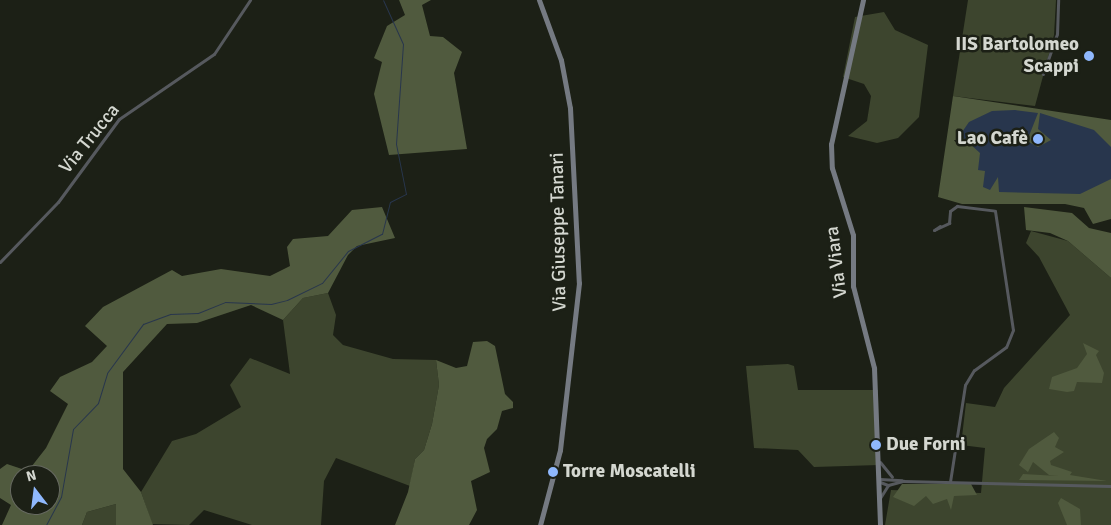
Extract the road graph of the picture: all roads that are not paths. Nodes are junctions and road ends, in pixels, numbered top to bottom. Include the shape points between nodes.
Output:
1 (250, 0) edge
2 (539, 0) edge
3 (863, 0) edge
4 (1058, 0) edge
5 (1043, 74) dead end
6 (940, 226) dead end
7 (0, 262) edge
8 (880, 462) junction
9 (892, 477) junction
10 (880, 480) junction
11 (903, 480) junction
12 (950, 482) junction
13 (888, 485) junction
14 (1111, 486) edge
15 (880, 498) junction
16 (540, 525) edge
17 (880, 525) edge

1 - 7 street, Via Trucca via 214,54 119,119 58,202
2 - 16 street, Via Giuseppe Tanari via 561,60 570,108 579,283 560,450
3 - 8 street, Via Viara via 831,144 832,168 853,235 852,286 874,368
4 - 5 street via 1058,34
6 - 12 street via 949,223 950,211 957,206 995,211 1013,330 1006,347 974,370 965,385
8 - 9 street
8 - 10 street, Via Viara
9 - 10 street
9 - 11 street
10 - 13 street
10 - 15 street, Via Viara
11 - 12 street
11 - 13 street
12 - 14 street
13 - 15 street
15 - 17 street, Via Viara

